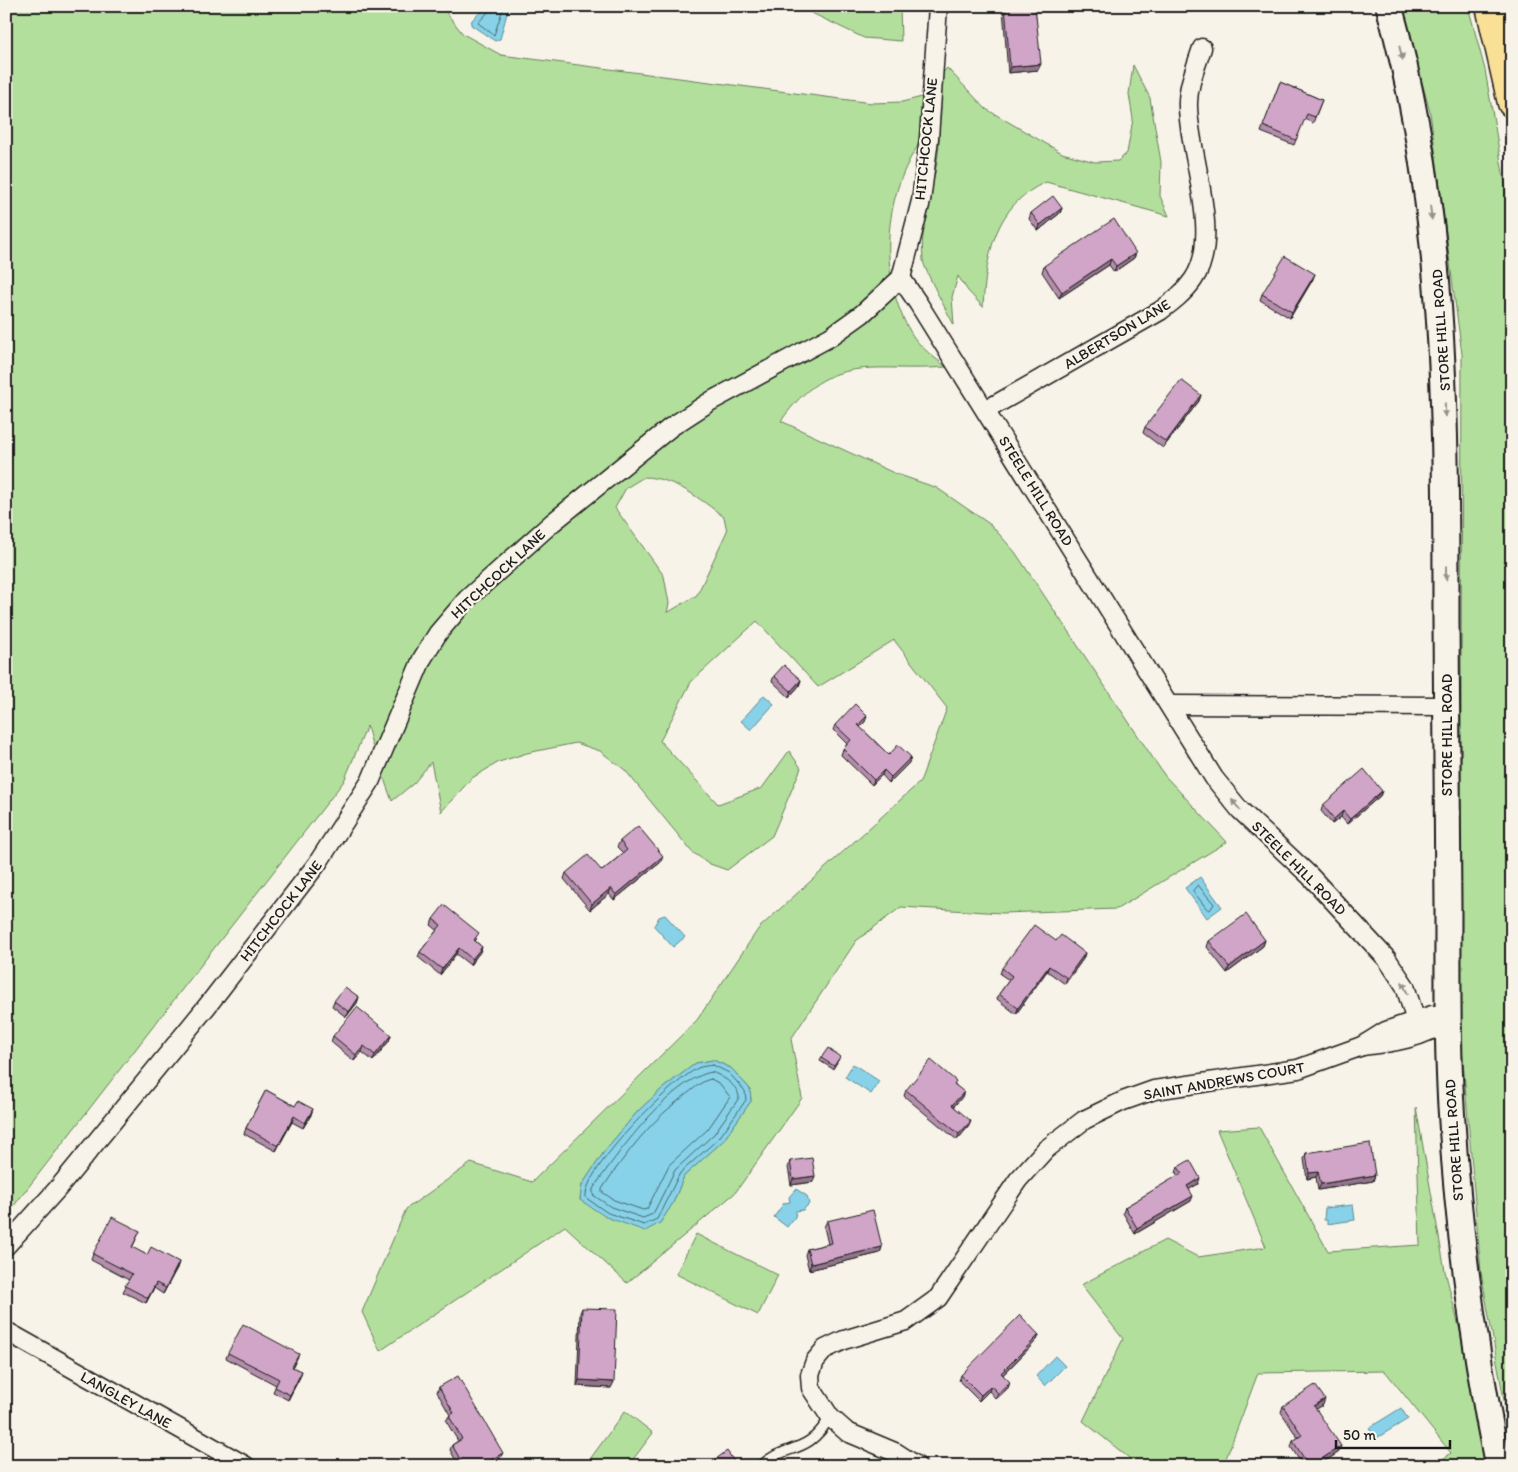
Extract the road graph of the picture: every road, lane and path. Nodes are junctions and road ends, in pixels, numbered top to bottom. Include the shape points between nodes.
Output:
1 (938, 6) edge
2 (1390, 6) edge
3 (1490, 6) edge
4 (1202, 48) dead end
5 (1512, 103) edge
6 (901, 278) junction
7 (986, 410) junction
8 (1169, 705) junction
9 (1447, 706) junction
10 (1448, 1020) junction
11 (1418, 1027) junction
12 (6, 1246) edge
13 (6, 1331) edge
14 (830, 1417) junction
15 (246, 1466) edge
16 (761, 1466) edge
17 (917, 1466) edge
18 (1498, 1466) edge

1 - 6 street, HITCHCOCK LANE via 921,201
2 -> 9 main road, STORE HILL ROAD via 1427,180 1439,288 1445,417
3 - 5 highway
4 - 7 street, ALBERTSON LANE via 1189,86 1188,107 1206,226 1202,262 1194,278 1180,296 1160,311
6 - 7 street, STEELE HILL ROAD
6 - 12 street, HITCHCOCK LANE via 862,314 830,337 671,426 552,523 467,599 422,659 370,782 317,864 177,1043 60,1186
7 - 8 street, STEELE HILL ROAD
8 - 9 street
11 -> 8 street, STEELE HILL ROAD via 1405,986 1387,959 1310,876 1240,810 1214,778
9 - 10 main road, STORE HILL ROAD
10 - 11 street, SAINT ANDREWS COURT via 1432,1015
10 - 18 main road, STORE HILL ROAD via 1452,1120 1462,1232 1476,1342
11 - 14 street, SAINT ANDREWS COURT via 1386,1031 1362,1046 1298,1069 1154,1090 1084,1120 1045,1150 1018,1180 938,1298 906,1321 825,1348 810,1375 811,1388
13 - 15 street, LANGLEY LANE
14 - 16 lane via 822,1432 812,1440 777,1455
14 - 17 street, SAINT ANDREWS COURT via 847,1432 897,1453

